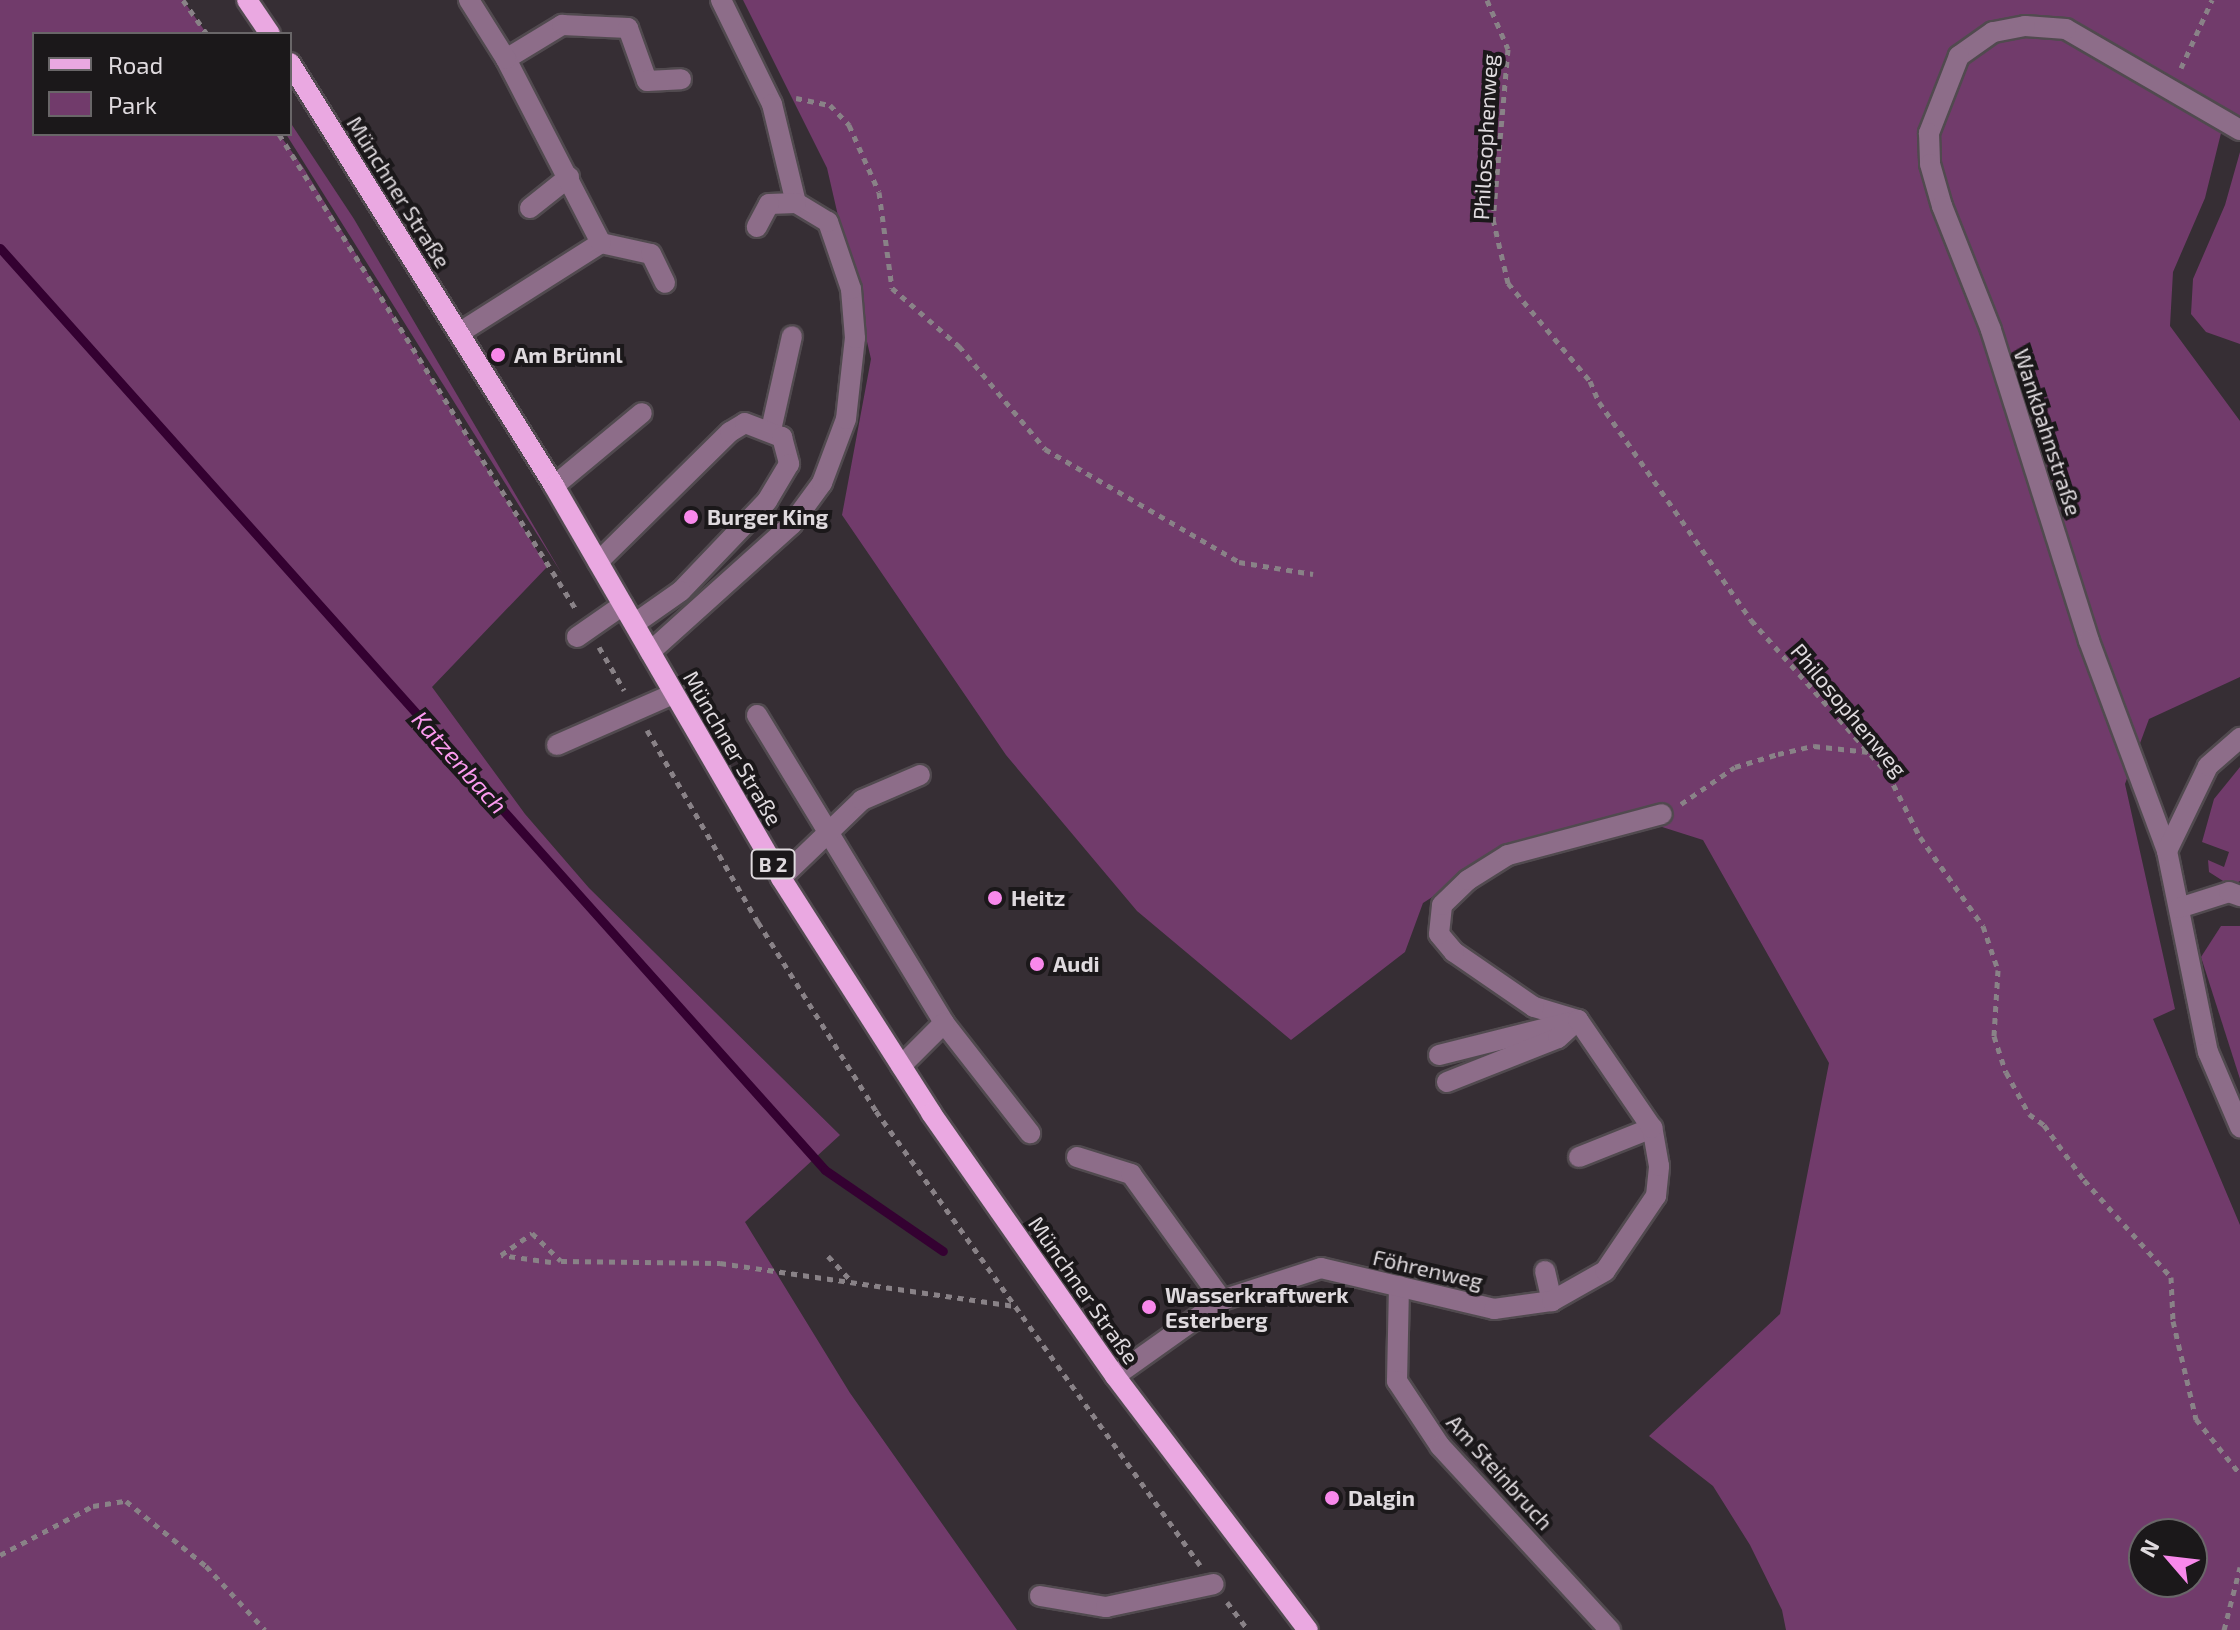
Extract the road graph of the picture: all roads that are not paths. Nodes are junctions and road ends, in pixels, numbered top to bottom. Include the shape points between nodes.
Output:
1 (247, 0) edge
2 (469, 0) edge
3 (721, 0) edge
4 (269, 32) edge
5 (506, 59) junction
6 (292, 66) edge
7 (681, 79) dead end
8 (2240, 130) edge
9 (569, 177) junction
10 (796, 203) junction
11 (530, 208) dead end
12 (757, 227) dead end
13 (601, 243) junction
14 (665, 283) dead end
15 (459, 333) junction
16 (792, 336) dead end
17 (642, 413) dead end
18 (771, 430) junction
19 (554, 486) junction
20 (598, 562) junction
21 (623, 605) junction
22 (634, 624) junction
23 (585, 633) road end
24 (650, 652) junction
25 (673, 694) junction
26 (757, 715) dead end
27 (2240, 738) edge
28 (557, 745) dead end
29 (920, 775) dead end
30 (1662, 814) road end
31 (831, 832) junction
32 (2167, 851) junction
33 (781, 878) junction
34 (2240, 896) edge
35 (2179, 908) junction
36 (1578, 1020) junction
37 (944, 1023) junction
38 (1439, 1055) dead end
39 (901, 1066) junction
40 (1447, 1082) dead end
41 (2240, 1127) edge
42 (1652, 1128) junction
43 (1030, 1133) dead end
44 (1077, 1157) dead end
45 (1579, 1157) dead end
46 (1545, 1271) dead end
47 (1399, 1286) junction
48 (1222, 1300) junction
49 (1552, 1301) junction
50 (1115, 1376) junction
51 (1214, 1584) road end
52 (1040, 1596) dead end
53 (1605, 1628) edge
54 (1308, 1630) edge

1 - 4 main road
2 - 5 street
3 - 10 street via 772,104
5 - 7 street via 562,25 628,28 647,81
5 - 9 street
6 - 15 main road, Münchner Straße / B 2
8 - 32 street, Wankbahnstraße via 2066,29 2025,26 1993,32 1959,56 1929,133 1930,164 1942,206 1991,330 2089,641
9 - 11 street
9 - 13 street
10 - 12 street via 769,204
10 - 24 street via 828,222 851,289 855,338 846,419 822,483 792,524
13 - 14 street via 651,254
13 - 15 street
15 - 19 main road, Münchner Straße / B 2
16 - 18 street
17 - 19 street
18 - 20 street via 745,423 730,432
18 - 22 street via 782,437 789,464 767,501 681,591
19 - 20 main road, Münchner Straße / B 2
20 - 21 main road, Münchner Straße / B 2
21 - 22 main road, Münchner Straße / B 2
21 - 23 street
22 - 24 main road, Münchner Straße / B 2
24 - 25 main road, Münchner Straße / B 2
25 - 28 street
25 - 33 main road, Münchner Straße / B 2
26 - 31 street
27 - 32 street via 2208,766
29 - 31 street via 862,800
30 - 36 street via 1508,855 1468,880 1442,905 1439,934 1454,952 1534,1007
31 - 33 street
31 - 37 street
32 - 35 street, Wankbahnstraße
33 - 39 main road, Münchner Straße / B 2
34 - 35 street via 2229,892
35 - 41 street, Wankbahnstraße via 2208,1052
36 - 38 street
36 - 40 street via 1558,1038
36 - 42 street, Föhrenweg
37 - 39 street
37 - 43 street
39 - 50 main road, Münchner Straße / B 2
42 - 45 street
42 - 49 street, Föhrenweg via 1659,1166 1656,1196 1636,1233 1605,1271
44 - 48 street via 1131,1174
46 - 49 street
47 - 48 street, Föhrenweg via 1321,1268
47 - 49 street, Föhrenweg via 1494,1309
47 - 53 street, Am Steinbruch via 1397,1381 1440,1446
48 - 50 street, Föhrenweg
50 - 54 main road, Münchner Straße / B 2
51 - 52 street via 1106,1607

